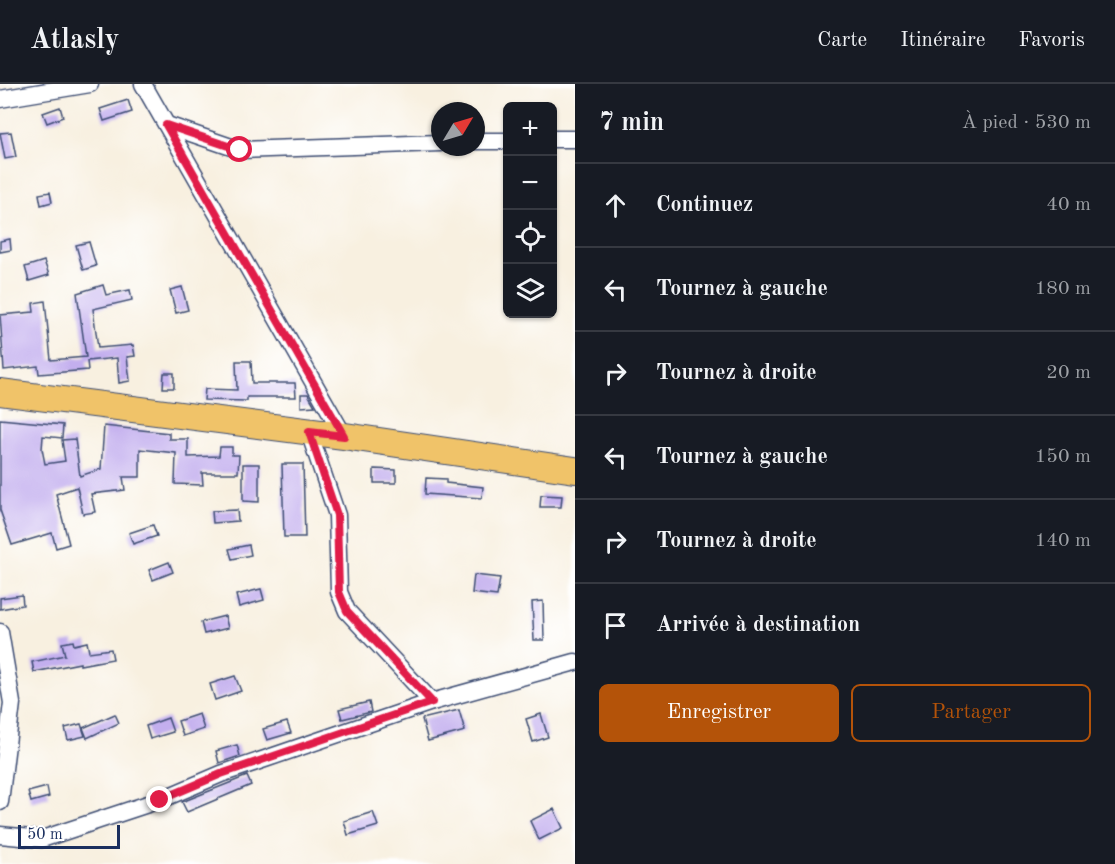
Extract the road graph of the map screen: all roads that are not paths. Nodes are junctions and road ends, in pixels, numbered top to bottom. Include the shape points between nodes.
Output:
1 (90, 84) edge
2 (143, 84) edge
3 (0, 99) edge
4 (166, 125) junction
5 (557, 139) edge
6 (575, 139) edge
7 (485, 141) edge
8 (503, 141) edge
9 (431, 143) edge
10 (0, 392) edge
11 (309, 432) junction
12 (344, 436) junction
13 (575, 471) edge
14 (0, 632) edge
15 (575, 662) edge
16 (432, 702) junction
17 (0, 802) edge
18 (0, 835) edge

1 - 3 street
2 - 4 street
4 - 9 street via 240,150
4 - 12 street
5 - 6 street
7 - 8 street
10 - 11 main road
11 - 12 main road
11 - 16 street via 337,515 339,592 347,611
12 - 13 main road
14 - 17 street via 12,703
15 - 16 street
16 - 18 street via 42,839

